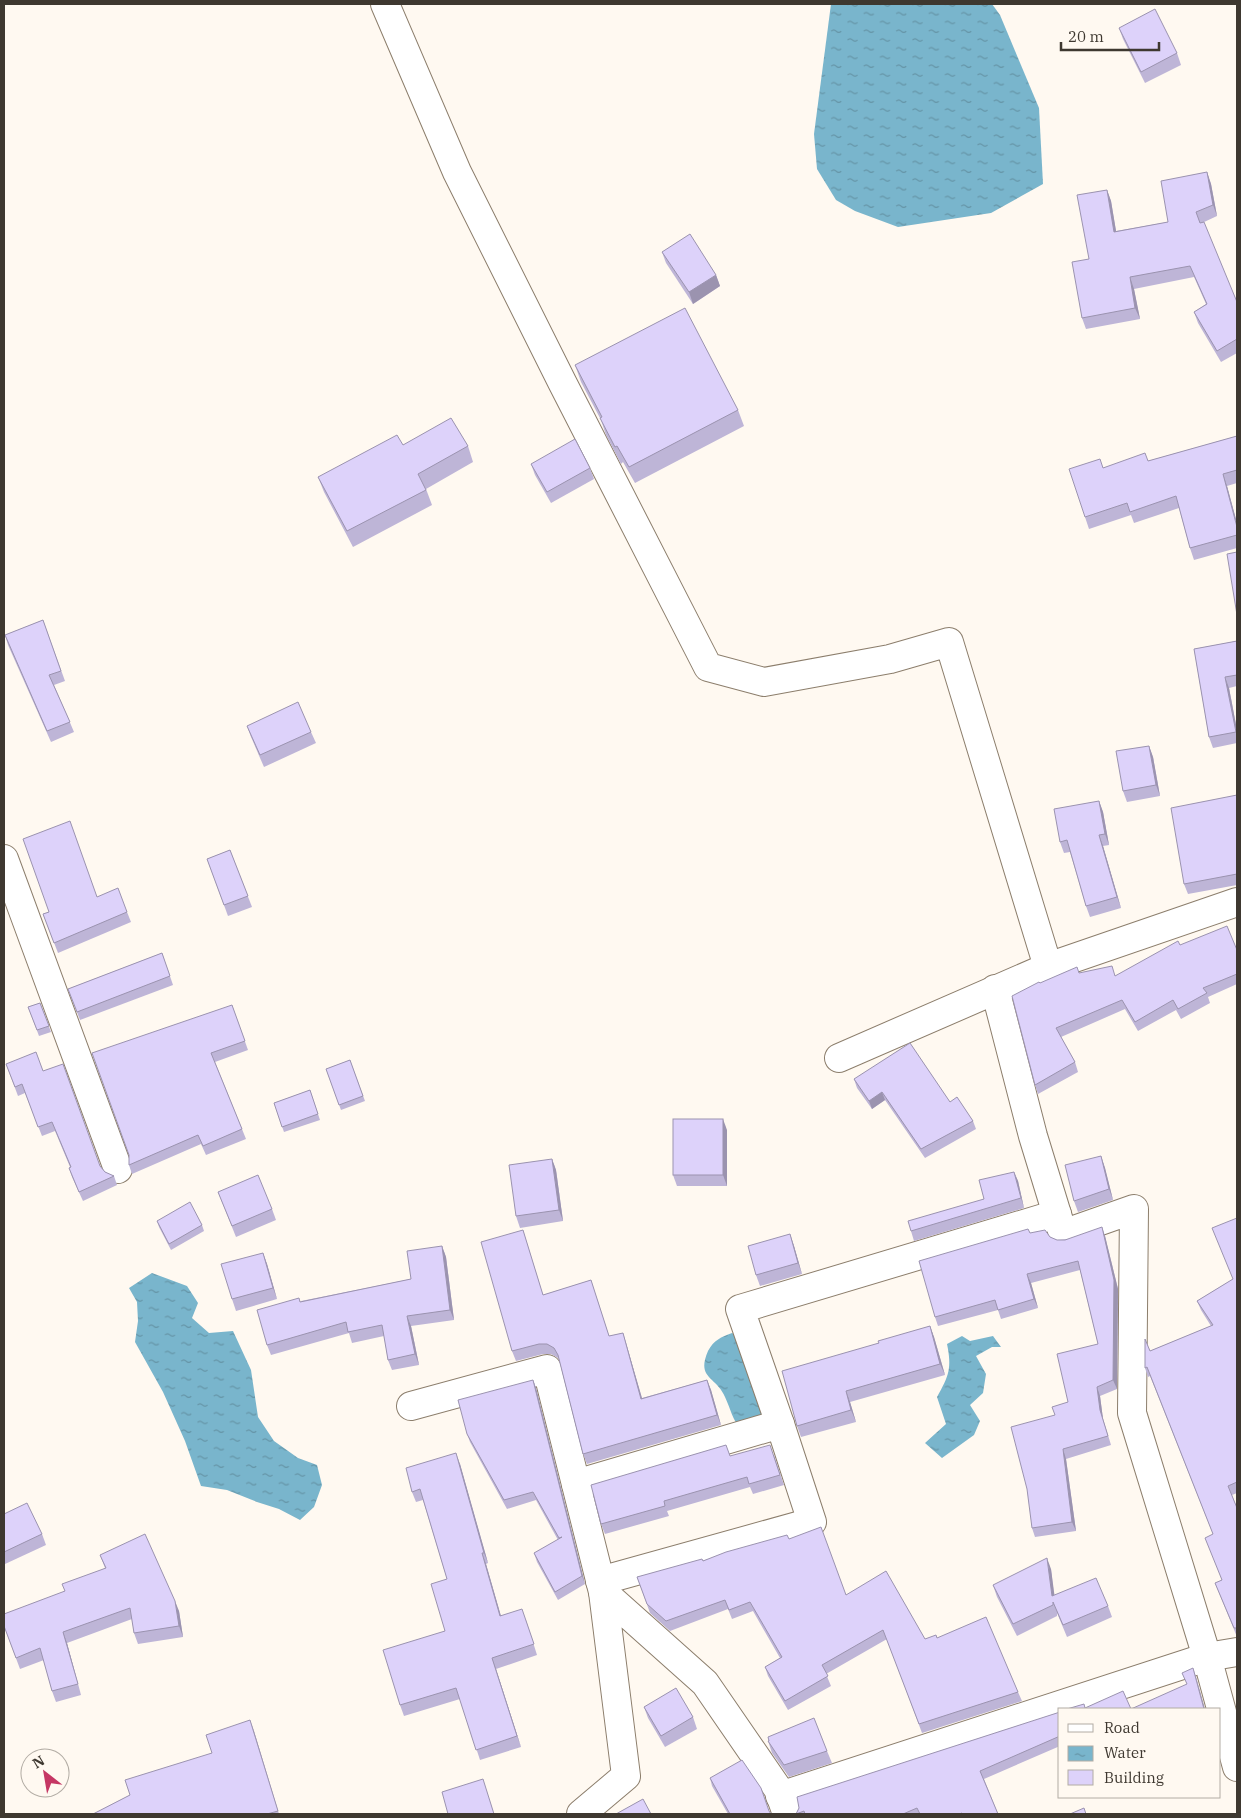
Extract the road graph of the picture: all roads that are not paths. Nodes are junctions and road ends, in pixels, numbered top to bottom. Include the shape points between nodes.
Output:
1 (385, 4) edge
2 (4, 859) edge
3 (1237, 902) edge
4 (1048, 967) junction
5 (995, 990) junction
6 (839, 1058) dead end
7 (118, 1169) dead end
8 (1057, 1214) junction
9 (411, 1406) dead end
10 (780, 1424) junction
11 (576, 1484) junction
12 (602, 1586) junction
13 (1237, 1652) edge
14 (1207, 1657) junction
15 (1061, 1708) edge
16 (1221, 1708) edge
17 (1221, 1708) edge
18 (1058, 1709) edge
19 (1237, 1767) edge
20 (784, 1805) edge
21 (582, 1814) edge

1 - 4 street via 457,172 708,667 764,682 890,659 949,642
2 - 7 street
3 - 4 street
4 - 5 street
5 - 6 street
5 - 8 street
8 - 10 street via 740,1309
8 - 14 street via 1063,1234 1134,1209 1132,1413
9 - 11 street via 547,1370
10 - 11 street
10 - 12 street via 812,1522
11 - 12 street
12 - 20 street via 705,1683 778,1789
12 - 21 street via 626,1776
13 - 14 street
14 - 15 street
14 - 16 street
17 - 19 street
18 - 20 street

